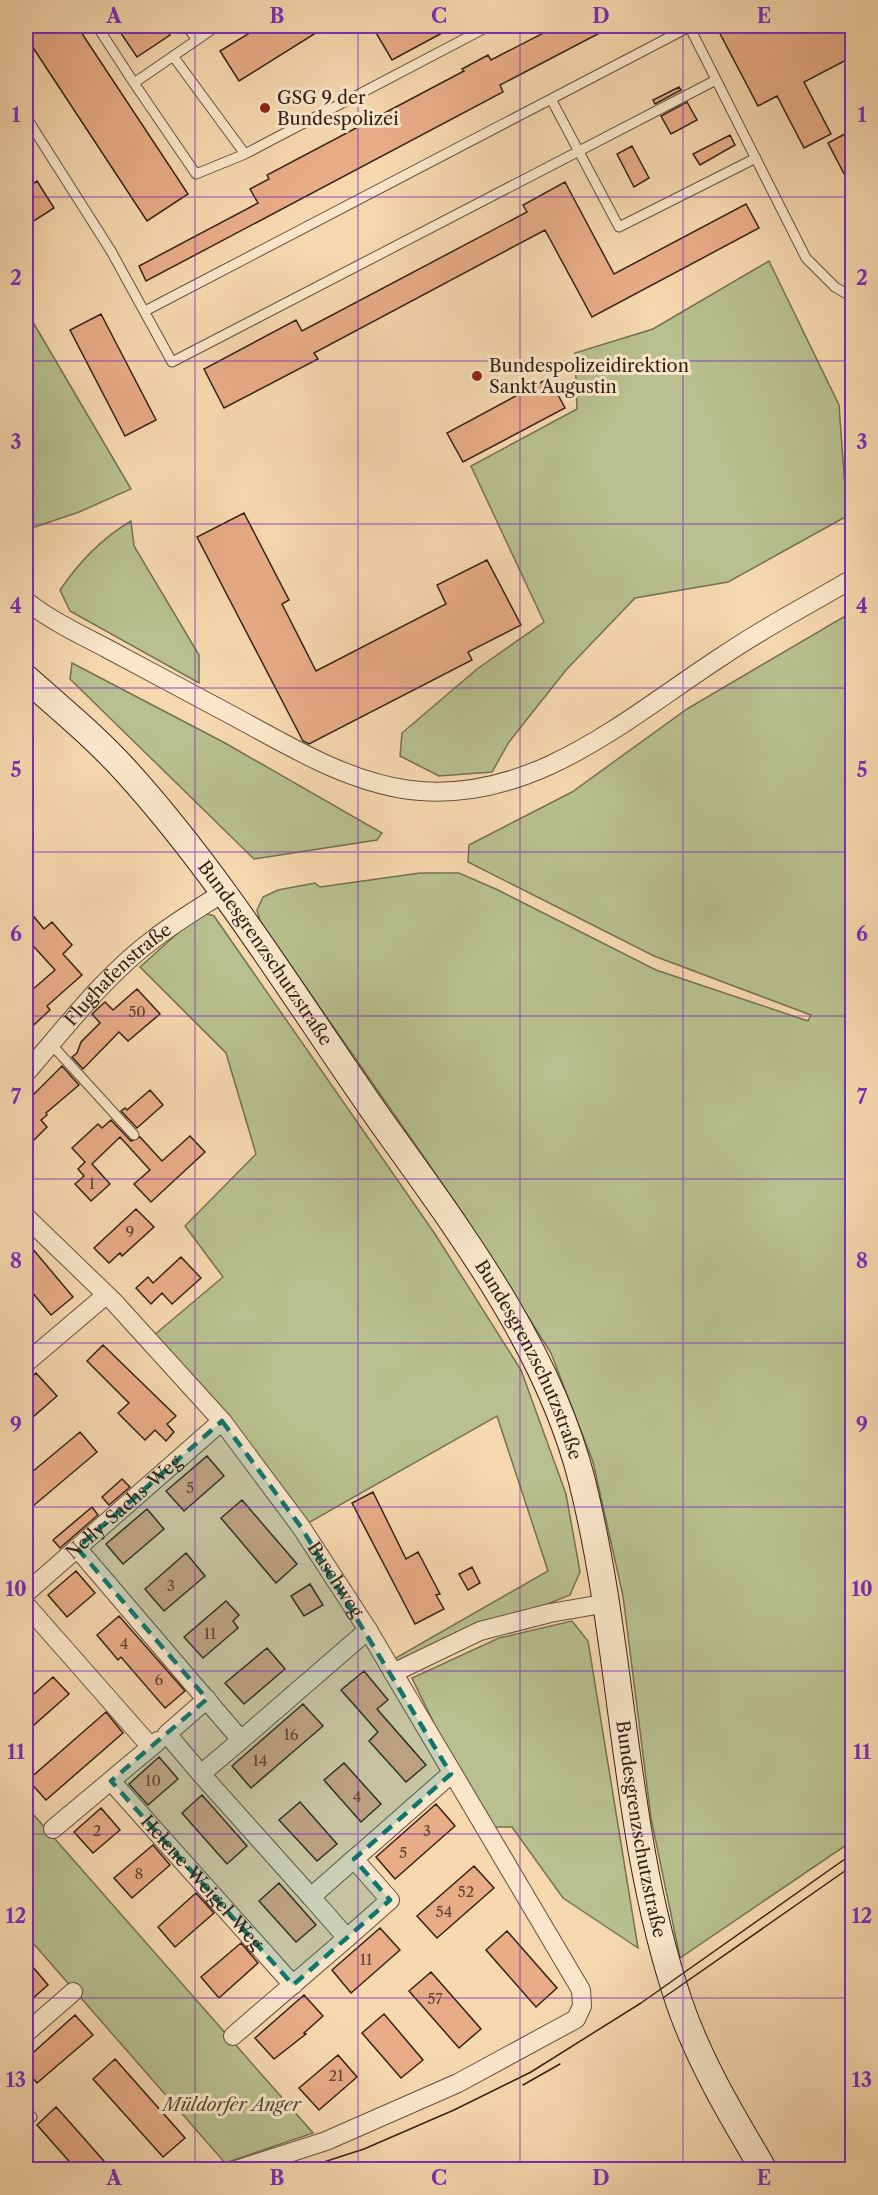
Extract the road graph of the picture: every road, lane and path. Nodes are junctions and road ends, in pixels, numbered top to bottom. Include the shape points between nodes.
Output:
1 (97, 26) edge
2 (187, 26) edge
3 (217, 26) edge
4 (489, 26) edge
5 (689, 26) edge
6 (196, 39) junction
7 (173, 56) junction
8 (716, 80) junction
9 (134, 83) junction
10 (551, 99) junction
11 (27, 122) edge
12 (578, 150) junction
13 (245, 154) junction
14 (756, 158) junction
15 (852, 297) edge
16 (144, 311) junction
17 (852, 579) edge
18 (26, 601) edge
19 (26, 678) edge
20 (224, 892) junction
21 (51, 1044) junction
22 (26, 1073) edge
23 (134, 1135) dead end
24 (26, 1217) edge
25 (106, 1295) junction
26 (26, 1363) edge
27 (222, 1421) junction
28 (77, 1548) junction
29 (26, 1594) edge
30 (608, 1603) junction
31 (368, 1630) junction
32 (393, 1673) junction
33 (207, 1699) junction
34 (166, 1734) junction
35 (241, 1740) junction
36 (151, 1747) junction
37 (201, 1774) junction
38 (452, 1774) junction
39 (111, 1781) junction
40 (53, 1830) dead end
41 (354, 1859) junction
42 (311, 1897) junction
43 (347, 1938) junction
44 (293, 1985) junction
45 (73, 1992) dead end
46 (26, 2033) edge
47 (233, 2036) dead end
48 (236, 2169) edge
49 (764, 2169) edge

1 - 9 lane
2 - 6 lane
3 - 6 lane
4 - 13 lane
5 - 8 lane
5 - 10 lane
6 - 7 lane
7 - 9 lane
7 - 13 lane
8 - 12 lane
8 - 14 lane
9 - 13 lane via 196,174
10 - 12 lane
10 - 16 lane
11 - 16 lane via 111,251
12 - 14 lane via 619,227
12 - 16 lane via 172,362
14 - 15 lane via 806,258 835,287
17 - 18 street via 724,654 559,762 504,783 458,791 408,790 384,785 324,763 67,628
19 - 20 street, Bundesgrenzschutzstraße via 124,768
20 - 21 street, Flughafenstraße via 154,939 97,991
20 - 30 street, Bundesgrenzschutzstraße via 441,1203 518,1326 567,1434 580,1474
21 - 22 street, Flughafenstraße
21 - 23 lane
24 - 25 street, Buschweg
25 - 26 street
25 - 27 street, Buschweg
27 - 28 street, Nelly-Sachs-Weg
27 - 31 street, Buschweg via 301,1527
28 - 29 street, Nelly-Sachs-Weg
28 - 33 street
29 - 36 street
30 - 32 street via 480,1631
30 - 49 street, Bundesgrenzschutzstraße via 635,1817 659,1933 680,2005 730,2113
31 - 32 street, Buschweg
31 - 35 street
32 - 38 street, Buschweg
33 - 34 street
33 - 35 street
34 - 36 street
34 - 37 street
35 - 37 street
36 - 39 street
37 - 42 street
38 - 41 street
38 - 48 street, Buschweg via 581,1990 582,2006 576,2019 458,2083 326,2141
39 - 40 street
39 - 44 street, Helene-Weigel-Weg
41 - 42 street
41 - 43 street via 390,1900
42 - 43 street
43 - 44 street
44 - 47 street
45 - 46 street

